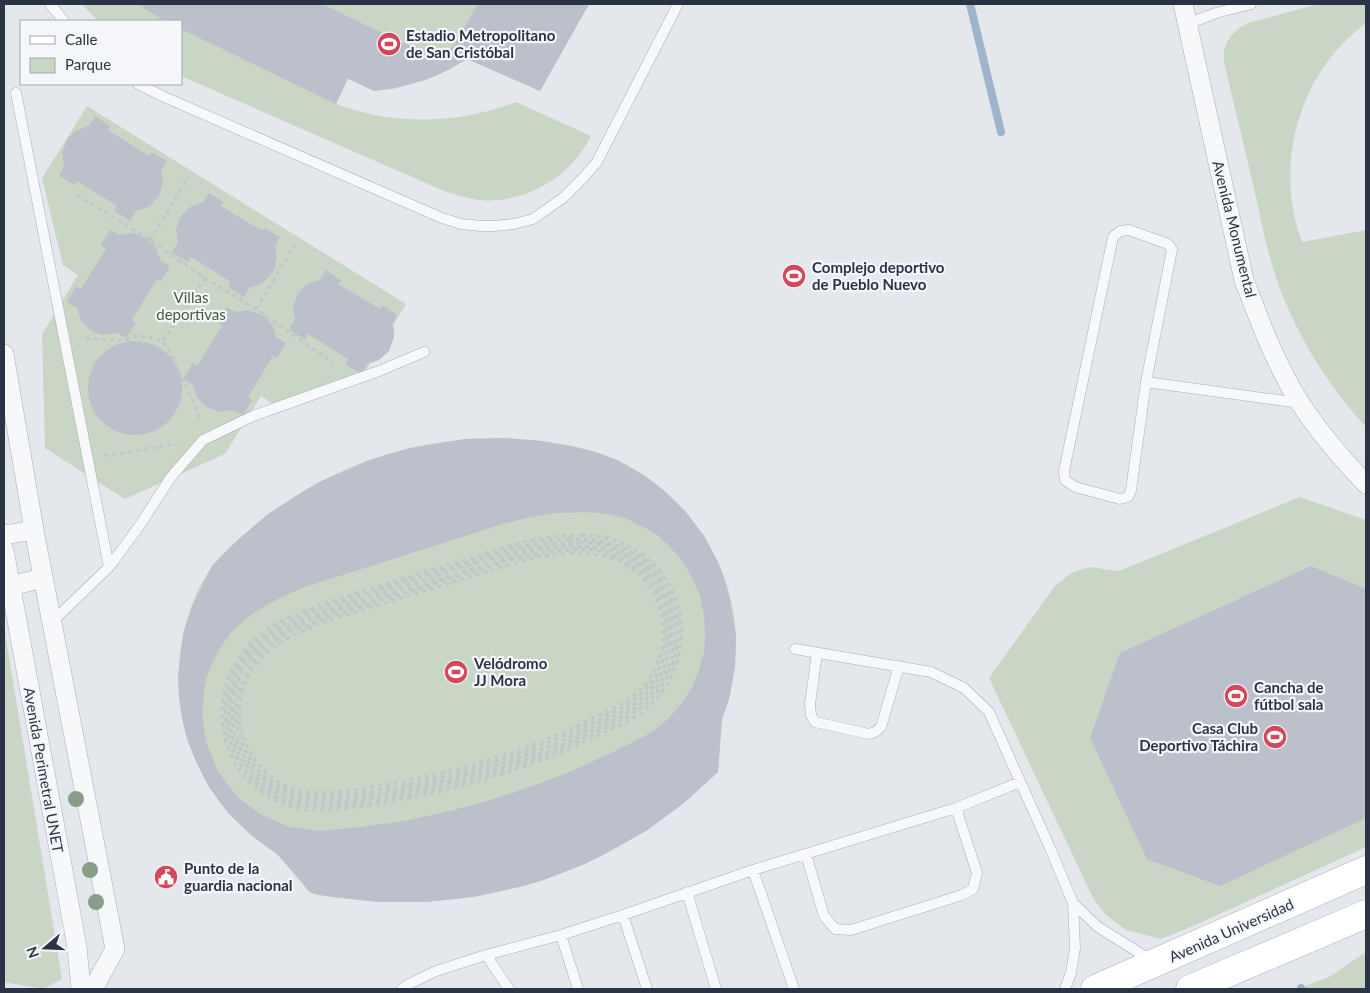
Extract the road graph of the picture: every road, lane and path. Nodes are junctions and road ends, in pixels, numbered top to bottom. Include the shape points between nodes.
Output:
1 (50, 4) edge
2 (678, 4) edge
3 (1183, 4) edge
4 (1251, 4) edge
5 (63, 20) edge
6 (1187, 24) junction
7 (140, 85) edge
8 (16, 93) dead end
9 (188, 178) dead end
10 (77, 195) dead end
11 (150, 240) junction
12 (297, 241) dead end
13 (205, 278) junction
14 (256, 309) junction
15 (87, 339) dead end
16 (163, 342) junction
17 (424, 352) dead end
18 (4, 354) edge
19 (333, 363) dead end
20 (1146, 382) junction
21 (1300, 403) junction
22 (203, 440) junction
23 (88, 460) junction
24 (1366, 484) edge
25 (34, 530) junction
26 (4, 536) edge
27 (581, 545) junction
28 (4, 550) edge
29 (109, 567) junction
30 (43, 578) junction
31 (7, 587) edge
32 (52, 622) junction
33 (795, 649) dead end
34 (817, 653) junction
35 (899, 666) junction
36 (1020, 782) junction
37 (956, 808) junction
38 (806, 854) junction
39 (753, 870) junction
40 (1366, 870) edge
41 (687, 892) junction
42 (1074, 903) junction
43 (1366, 914) edge
44 (623, 915) junction
45 (561, 935) junction
46 (486, 955) junction
47 (1156, 963) junction
48 (81, 989) edge
49 (93, 989) edge
50 (402, 989) edge
51 (509, 989) edge
52 (578, 989) edge
53 (647, 989) edge
54 (716, 989) edge
55 (794, 989) edge
56 (1065, 989) edge
57 (1094, 989) edge
58 (1190, 989) edge

1 - 5 lane
2 - 7 lane via 592,167 563,198 545,211 507,225 461,224 442,218
3 - 6 street, Avenida Monumental
4 - 6 lane
6 - 21 street, Avenida Monumental via 1244,280 1276,358
8 - 23 lane
9 - 11 path
10 - 11 path
11 - 13 path
12 - 14 path
13 - 14 path
13 - 16 path
14 - 19 path
15 - 16 path via 118,340 137,336
16 - 22 path via 198,412
17 - 22 lane via 253,416
18 - 25 street
20 - 20 lane via 1172,250 1168,244 1129,230 1120,231 1113,236 1064,471 1065,480 1075,487 1120,499 1128,497
20 - 21 lane
21 - 24 street, Avenida Monumental via 1341,458
22 - 23 path
22 - 29 lane via 171,477
23 - 29 lane
25 - 26 street
25 - 30 street
27 - 27 path via 514,559 329,617 274,642 252,663 238,694 238,729 249,758 263,775 292,792 322,797 360,792 439,778 516,755 629,704 648,687 663,660 668,639 664,608 652,585 631,564 607,552
27 - 27 path via 534,542 505,549 325,605 268,632 242,656 225,692 225,732 238,764 262,790 293,806 318,809 362,805 481,779 558,752 636,714 661,691 675,664 680,635 676,605 662,578 638,553 610,540 596,538
28 - 31 street, Avenida Perimetral UNET
29 - 32 lane
30 - 31 street
30 - 32 street
31 - 48 street, Avenida Perimetral UNET via 77,947
32 - 49 street via 115,949
33 - 34 lane
34 - 35 lane
34 - 35 lane via 810,704 815,722 869,734 881,727
35 - 36 lane via 931,672 964,688 989,712
36 - 37 lane
36 - 42 lane
37 - 38 lane
37 - 38 lane via 977,873 973,888 962,895 851,930 835,929 824,916
38 - 39 lane
39 - 41 lane
39 - 55 lane
40 - 47 street, Avenida Universidad
41 - 44 lane
41 - 54 lane
42 - 47 lane via 1098,927
42 - 56 lane via 1075,948
43 - 58 street
44 - 45 lane
44 - 53 lane
45 - 46 lane
45 - 52 lane
46 - 50 lane via 436,971
46 - 51 lane
47 - 57 street, Avenida Universidad

